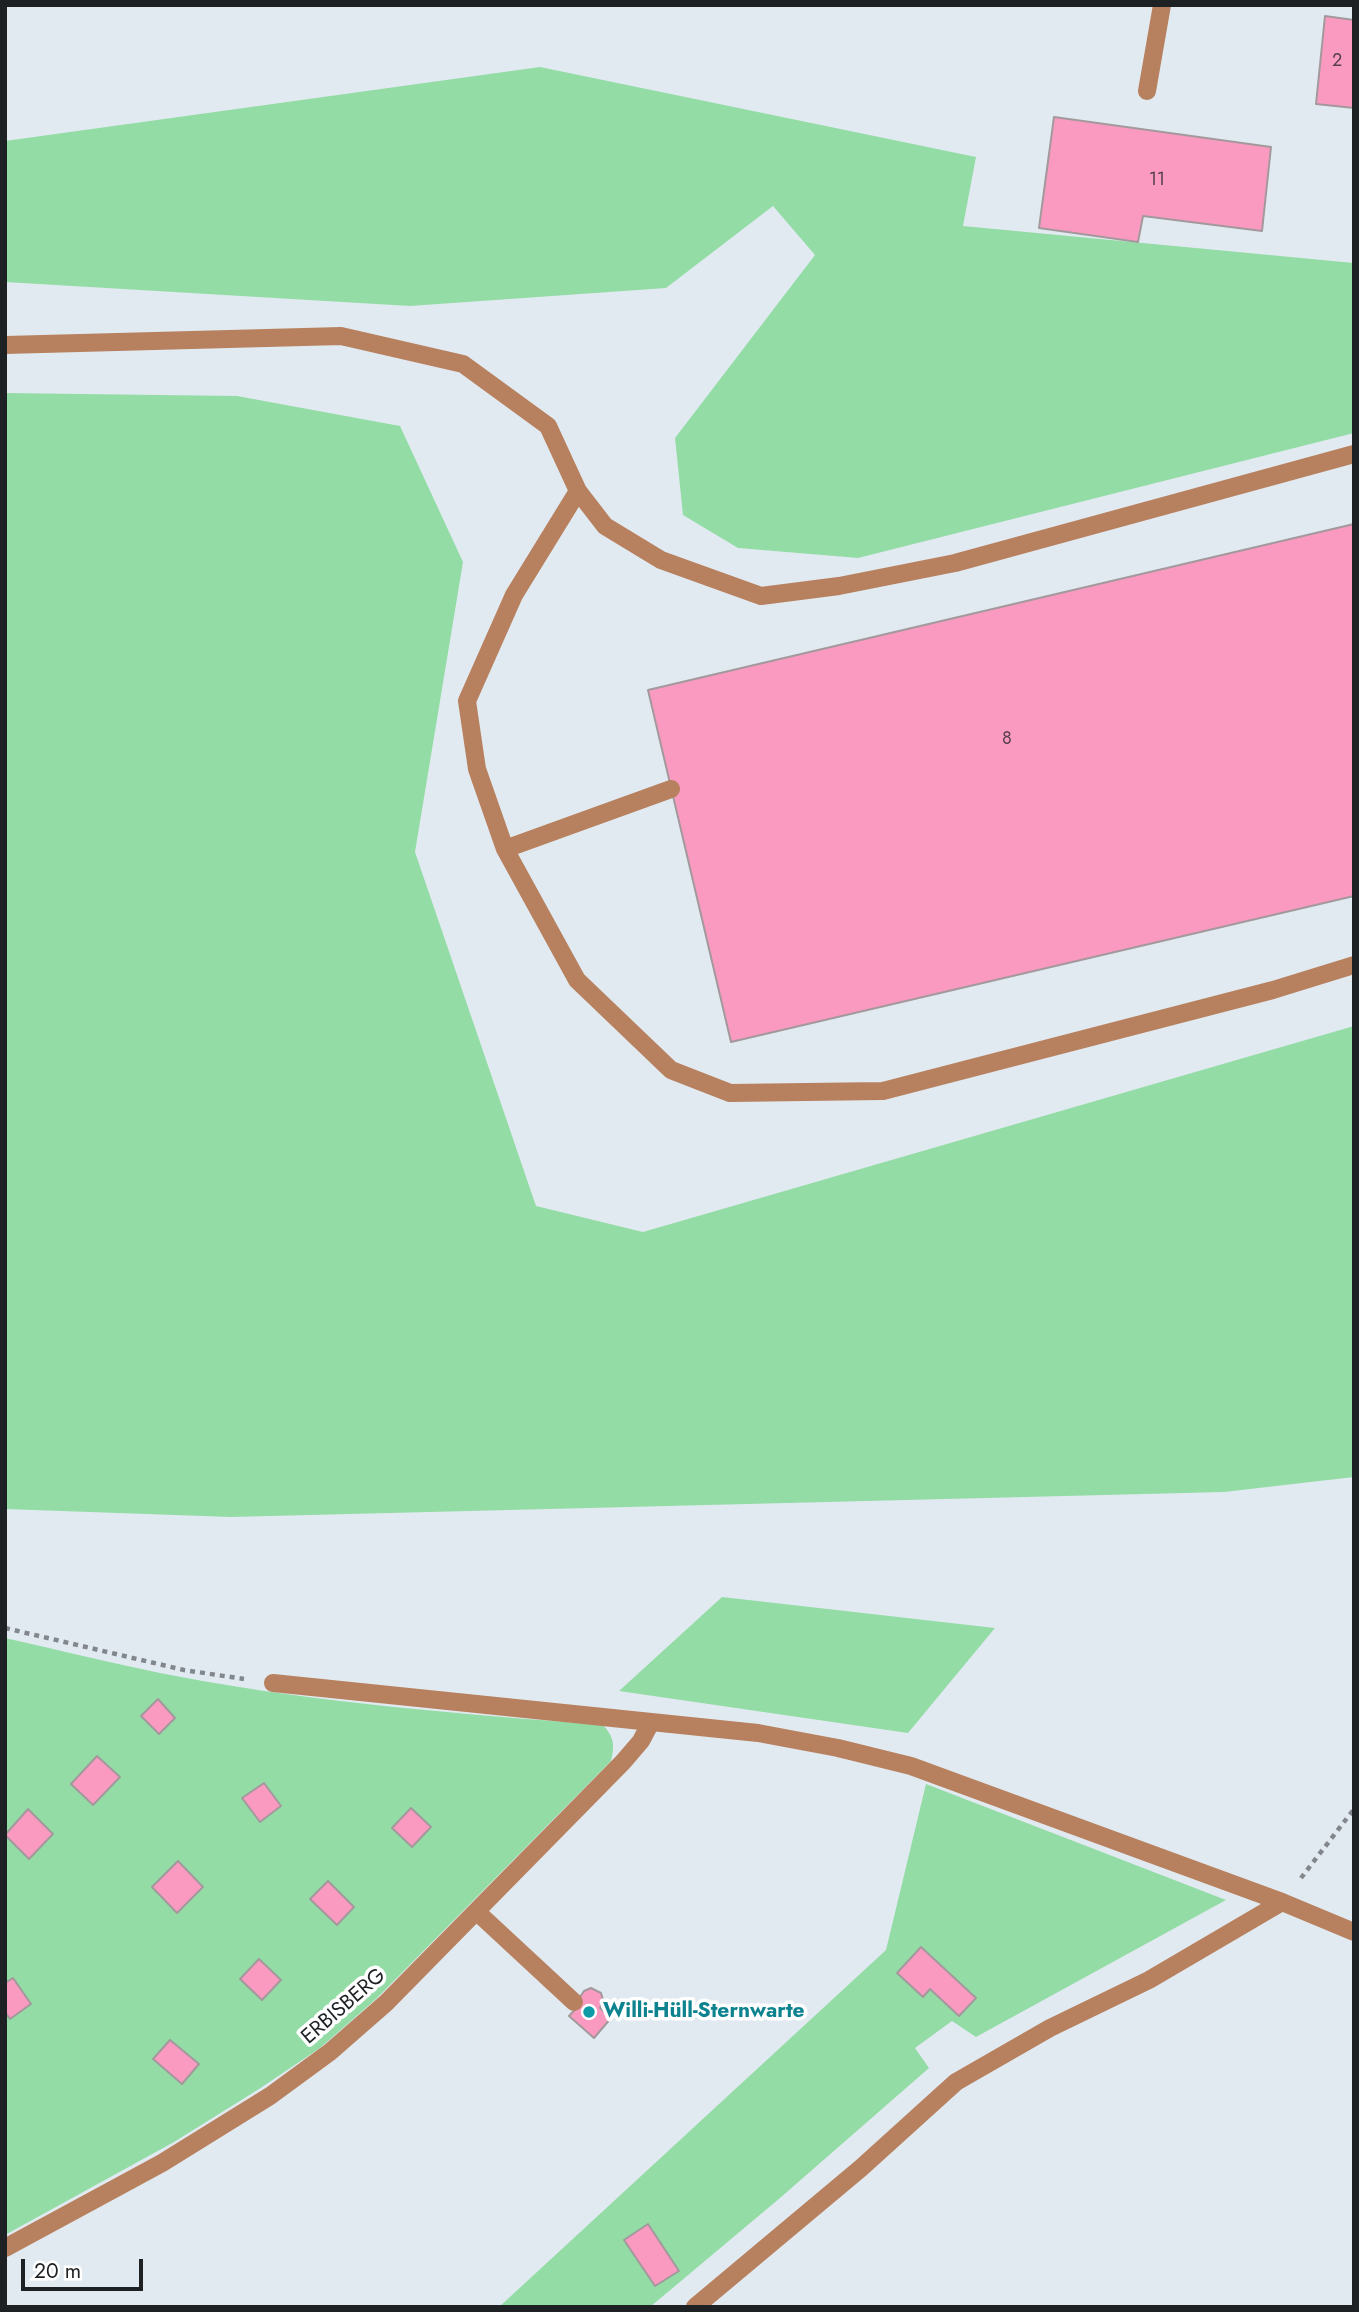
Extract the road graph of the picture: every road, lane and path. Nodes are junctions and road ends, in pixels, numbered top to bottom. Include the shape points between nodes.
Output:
1 (1162, 5) edge
2 (1147, 91) dead end
3 (5, 345) edge
4 (1354, 454) edge
5 (578, 491) junction
6 (671, 789) dead end
7 (505, 849) junction
8 (1354, 965) edge
9 (5, 1628) edge
10 (273, 1684) joint
11 (650, 1722) junction
12 (1354, 1809) edge
13 (1282, 1902) junction
14 (477, 1912) junction
15 (1354, 1932) edge
16 (574, 2002) dead end
17 (5, 2248) edge
18 (695, 2307) edge

1 - 2 lane
3 - 5 lane via 341,336 463,365 548,426
4 - 5 lane via 955,563 761,596 661,560 605,526
5 - 7 lane via 514,595 467,701 477,769
6 - 7 lane
7 - 8 lane via 577,980 671,1070 730,1093 883,1091
9 - 10 path via 184,1670
10 - 11 lane
11 - 13 lane via 758,1733 911,1766
11 - 14 lane, ERBISBERG via 623,1762
12 - 13 path
13 - 15 lane
13 - 18 lane via 1149,1980 1050,2028 956,2082
14 - 16 lane
14 - 17 lane, ERBISBERG via 386,2003 270,2096 162,2163

